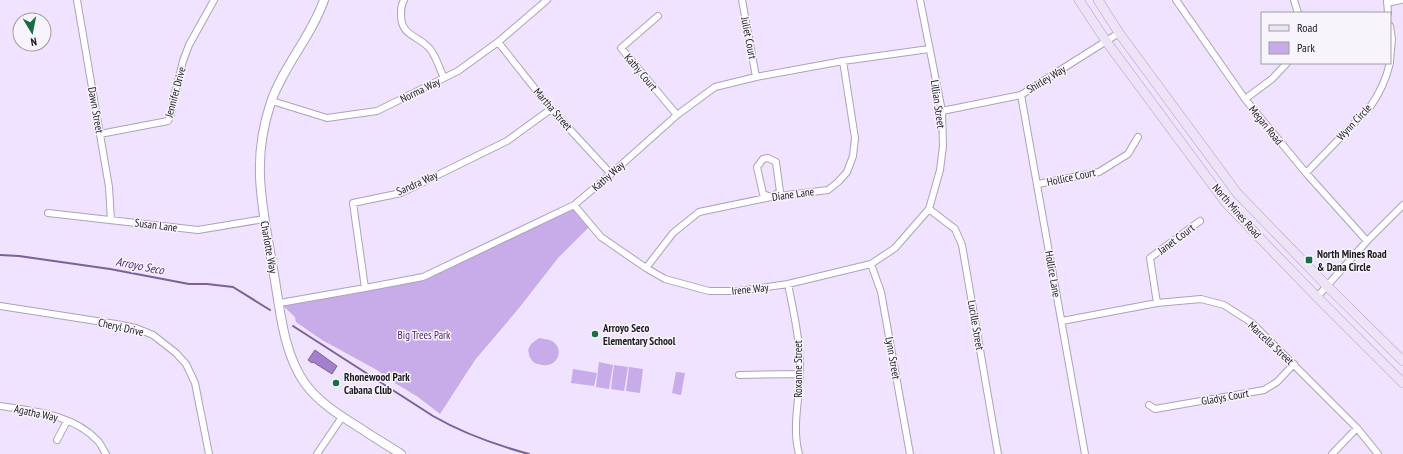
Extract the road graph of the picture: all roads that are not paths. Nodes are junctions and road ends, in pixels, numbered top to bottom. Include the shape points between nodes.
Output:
1 (77, 0) edge
2 (214, 0) edge
3 (324, 0) edge
4 (404, 0) edge
5 (547, 0) edge
6 (742, 0) edge
7 (920, 0) edge
8 (1080, 0) edge
9 (1098, 0) edge
10 (1176, 0) edge
11 (1294, 0) edge
12 (1401, 0) edge
13 (1387, 1) edge
14 (1298, 12) edge
15 (1388, 12) edge
16 (658, 16) dead end
17 (1391, 32) edge
18 (1119, 33) junction
19 (1106, 41) junction
20 (498, 42) junction
21 (929, 49) junction
22 (1391, 50) edge
23 (843, 61) junction
24 (1286, 64) edge
25 (1390, 64) edge
26 (756, 77) junction
27 (444, 78) junction
28 (1021, 95) junction
29 (1245, 99) junction
30 (272, 101) junction
31 (551, 109) junction
32 (942, 111) junction
33 (677, 115) junction
34 (100, 134) junction
35 (1138, 137) dead end
36 (1306, 173) junction
37 (611, 174) junction
38 (1038, 184) junction
39 (771, 197) junction
40 (574, 205) junction
41 (1403, 205) edge
42 (929, 208) junction
43 (48, 213) dead end
44 (264, 218) junction
45 (111, 220) junction
46 (1200, 221) dead end
47 (1367, 241) junction
48 (871, 264) junction
49 (646, 268) junction
50 (788, 284) junction
51 (1327, 286) junction
52 (365, 288) junction
53 (1316, 297) junction
54 (1157, 303) junction
55 (0, 306) edge
56 (280, 307) junction
57 (1062, 321) junction
58 (1403, 361) edge
59 (1294, 364) junction
60 (800, 374) junction
61 (740, 375) dead end
62 (1403, 383) edge
63 (1149, 405) dead end
64 (0, 406) edge
65 (342, 417) junction
66 (67, 421) junction
67 (1357, 428) junction
68 (57, 440) dead end
69 (106, 454) edge
70 (209, 454) edge
71 (317, 454) edge
72 (400, 454) edge
73 (798, 454) edge
74 (910, 454) edge
75 (998, 454) edge
76 (1085, 454) edge
77 (1332, 454) edge
78 (1378, 454) edge

1 - 34 street, Dawn Street
2 - 34 street, Jennifer Drive via 189,45 168,121
3 - 30 street, Charlotte Way via 314,25 289,65
4 - 27 street via 401,6 401,21 405,30 431,49
5 - 20 street, Norma Way
6 - 26 street, Juliet Court
7 - 21 street, Lillian Street
8 - 19 main road, North Mines Road
9 - 18 main road, North Mines Road
10 - 29 street, Megan Road
11 - 14 street
12 - 13 street
13 - 15 street
16 - 33 street, Kathy Court via 621,48
17 - 22 street, Wynn Circle
18 - 19 street, Shirley Way
18 - 51 main road, North Mines Road via 1237,193
19 - 28 street, Shirley Way
19 - 53 main road, North Mines Road via 1226,203
20 - 27 street, Norma Way
20 - 31 street, Martha Street
21 - 23 street, Kathy Way
21 - 32 street, Lillian Street
23 - 26 street, Kathy Way
23 - 39 street, Diane Lane via 855,138 853,156 847,172 828,190
24 - 29 street
25 - 36 street, Wynn Circle via 1379,95 1370,107
26 - 33 street, Kathy Way via 715,87
27 - 30 street, Norma Way via 377,111 327,118
28 - 32 street, Shirley Way
28 - 38 street, Hollice Lane
29 - 36 street, Megan Road
30 - 44 street, Charlotte Way via 265,124 260,160
31 - 37 street, Martha Street
31 - 52 street, Sandra Way via 507,141 402,192 353,203
32 - 42 street, Lillian Street via 943,146 940,170
33 - 37 street, Kathy Way
34 - 45 street, Dawn Street via 109,187
35 - 38 street, Hollice Court via 1128,154 1099,172
36 - 47 street, Megan Road
37 - 40 street, Kathy Way
38 - 57 street, Hollice Lane
39 - 39 street via 763,194 757,167 763,159 768,158 776,162 780,192
39 - 49 street, Diane Lane via 699,212 673,233
40 - 49 street, Irene Way via 601,237
40 - 52 street, Kathy Way via 423,277
41 - 47 street
42 - 48 street, Irene Way via 895,248
42 - 75 street, Lucille Street via 955,229 962,245
43 - 45 street, Susan Lane
44 - 45 street, Susan Lane via 198,230
44 - 56 street, Charlotte Way
46 - 54 street, Janet Court via 1150,258
47 - 51 street
48 - 50 street, Irene Way
48 - 74 street, Lynn Street via 881,292
49 - 50 street, Irene Way via 665,279 709,291 739,291
50 - 60 street, Roxanne Street via 799,340
51 - 53 street
51 - 58 main road, North Mines Road
52 - 56 street, Kathy Way
53 - 62 main road, North Mines Road
54 - 57 street, Marcella Street
54 - 59 street, Marcella Street via 1201,298 1224,305 1252,323
55 - 70 street, Cheryl Drive via 116,324 153,335 186,364 195,383
56 - 65 street, Charlotte Way via 287,344 304,382 321,402
57 - 76 street, Hollice Lane
59 - 63 street, Gladys Court via 1278,382 1264,390 1155,409
59 - 67 street, Marcella Street
60 - 61 street
60 - 73 street, Roxanne Street via 795,432
64 - 66 street, Agatha Way via 45,413
65 - 71 street
65 - 72 street, Charlotte Way
66 - 68 street
66 - 69 street, Agatha Way via 81,427 98,441
67 - 77 street
67 - 78 street, Marcella Street

